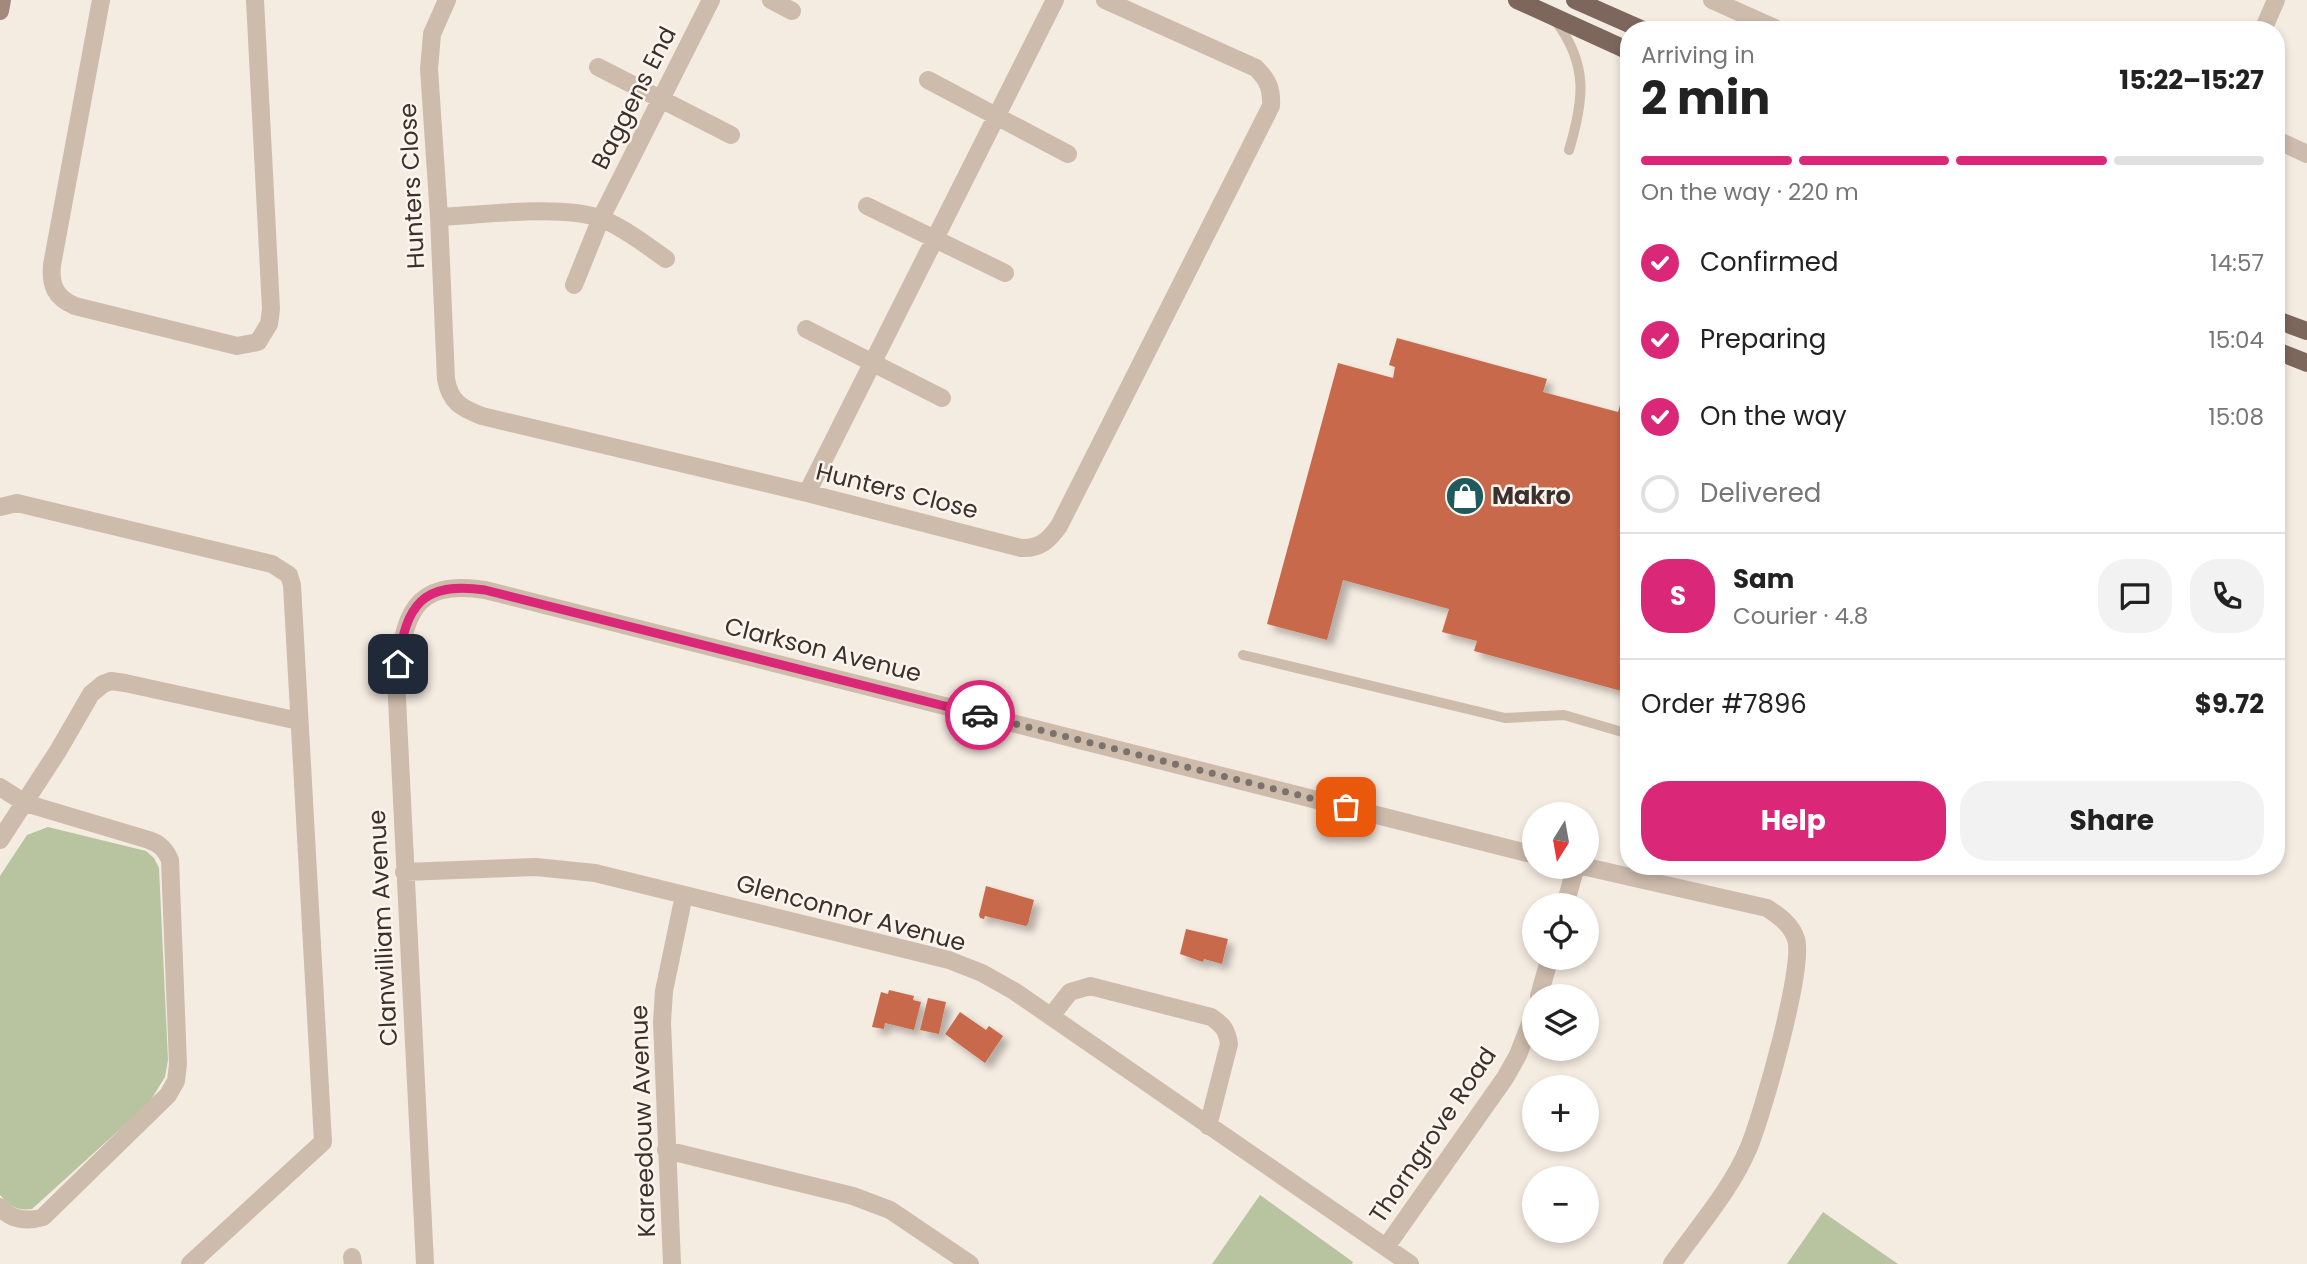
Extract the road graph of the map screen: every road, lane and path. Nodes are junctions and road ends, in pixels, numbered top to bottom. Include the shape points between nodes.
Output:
1 (2, 0) edge
2 (101, 0) edge
3 (255, 0) edge
4 (447, 0) edge
5 (711, 0) edge
6 (771, 0) edge
7 (1055, 0) edge
8 (1105, 0) edge
9 (1517, 0) edge
10 (1575, 0) edge
11 (1712, 0) edge
12 (2276, 0) edge
13 (0, 10) edge
14 (792, 11) dead end
15 (1552, 17) junction
16 (1623, 21) edge
17 (1759, 21) edge
18 (2267, 21) edge
19 (1620, 47) edge
20 (598, 67) dead end
21 (929, 80) dead end
22 (661, 99) junction
23 (997, 116) junction
24 (730, 135) dead end
25 (2285, 144) edge
26 (1569, 150) dead end
27 (1068, 154) dead end
28 (2307, 154) edge
29 (867, 206) dead end
30 (439, 218) junction
31 (601, 218) junction
32 (935, 238) junction
33 (666, 259) dead end
34 (1005, 273) dead end
35 (574, 285) dead end
36 (2285, 323) edge
37 (806, 329) dead end
38 (2307, 331) edge
39 (2285, 354) edge
40 (872, 363) junction
41 (2307, 363) edge
42 (942, 398) dead end
43 (807, 494) junction
44 (0, 506) edge
45 (425, 596) joint
46 (1243, 654) dead end
47 (299, 720) junction
48 (1620, 731) edge
49 (0, 787) edge
50 (25, 803) junction
51 (0, 841) edge
52 (1522, 852) edge
53 (1600, 870) edge
54 (404, 872) junction
55 (1620, 875) edge
56 (1622, 875) edge
57 (684, 895) junction
58 (1051, 1016) junction
59 (1522, 1044) edge
60 (1208, 1126) junction
61 (666, 1150) junction
62 (0, 1207) edge
63 (1386, 1247) junction
64 (190, 1264) edge
65 (425, 1264) edge
66 (672, 1264) edge
67 (970, 1264) edge
68 (1410, 1264) edge
69 (1672, 1264) edge

1 - 13 street
2 - 3 street via 52,265 53,286 63,301 75,306 237,346 258,342 270,324 271,309
4 - 30 street, Hunters Close via 432,34 429,69
5 - 22 street, Baggens End
6 - 14 street
7 - 23 street
8 - 43 street, Hunters Close via 1256,68 1271,89 1270,106 1059,526 1042,544 1021,548
9 - 15 main road
10 - 16 main road
11 - 17 street
12 - 18 street
15 - 19 main road
15 - 26 lane via 1570,44 1582,87
20 - 22 street
21 - 23 street
22 - 24 street
22 - 31 street, Baggens End
23 - 27 street
23 - 32 street
25 - 28 street
29 - 32 street
30 - 31 street via 520,212
30 - 43 street, Hunters Close via 446,379 454,402 463,409
31 - 33 street
31 - 35 street, Baggens End
32 - 34 street
32 - 40 street
36 - 38 main road
37 - 40 street
39 - 41 main road
40 - 42 street
40 - 43 street
44 - 47 street via 17,503 282,569 292,584
45 - 52 street, Clarkson Avenue via 439,589 485,590
45 - 54 street, Clanwilliam Avenue via 406,628 396,679
46 - 48 lane via 1505,718 1564,715
47 - 50 street via 111,681 91,694
47 - 64 street via 323,1142
49 - 50 street
50 - 51 street
50 - 62 street via 149,840 166,851 178,1064 168,1095 43,1217 20,1219
53 - 55 street
54 - 57 street, Glenconnor Avenue via 536,867 595,873
54 - 65 street, Clanwilliam Avenue
56 - 69 street via 1767,908 1791,929 1798,954 1789,1006 1749,1147
57 - 58 street, Glenconnor Avenue via 949,960 1014,991
57 - 61 street, Kareedouw Avenue via 664,991
58 - 60 street, Glenconnor Avenue
58 - 60 street via 1070,992 1090,986 1221,1023 1229,1044
59 - 63 street, Thorngrove Road via 1504,1078
60 - 63 street, Glenconnor Avenue
61 - 66 street, Kareedouw Avenue
61 - 67 street via 853,1196 890,1210
63 - 68 street, Glenconnor Avenue

